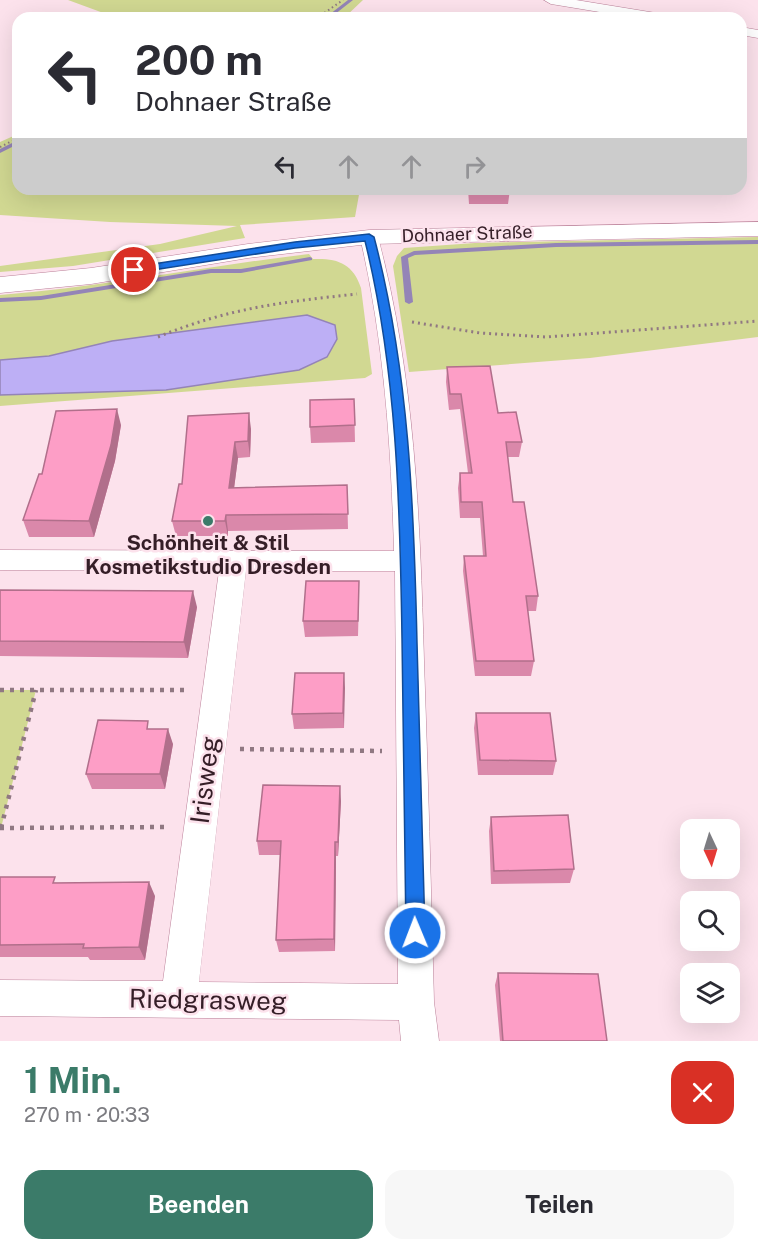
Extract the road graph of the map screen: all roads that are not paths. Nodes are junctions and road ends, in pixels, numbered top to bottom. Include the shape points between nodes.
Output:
1 (551, 0) edge
2 (625, 12) edge
3 (758, 229) edge
4 (369, 237) junction
5 (0, 285) edge
6 (0, 560) edge
7 (234, 561) junction
8 (408, 561) junction
9 (0, 998) edge
10 (178, 999) junction
11 (416, 1002) junction
12 (420, 1041) edge

1 - 2 street
3 - 4 main road, Dohnaer Straße
4 - 5 main road, Dohnaer Straße
4 - 8 street via 384,305 403,444
6 - 7 street
7 - 8 street
7 - 10 street, Irisweg
8 - 11 street
9 - 10 street, Riedgrasweg
10 - 11 street, Riedgrasweg
11 - 12 street

